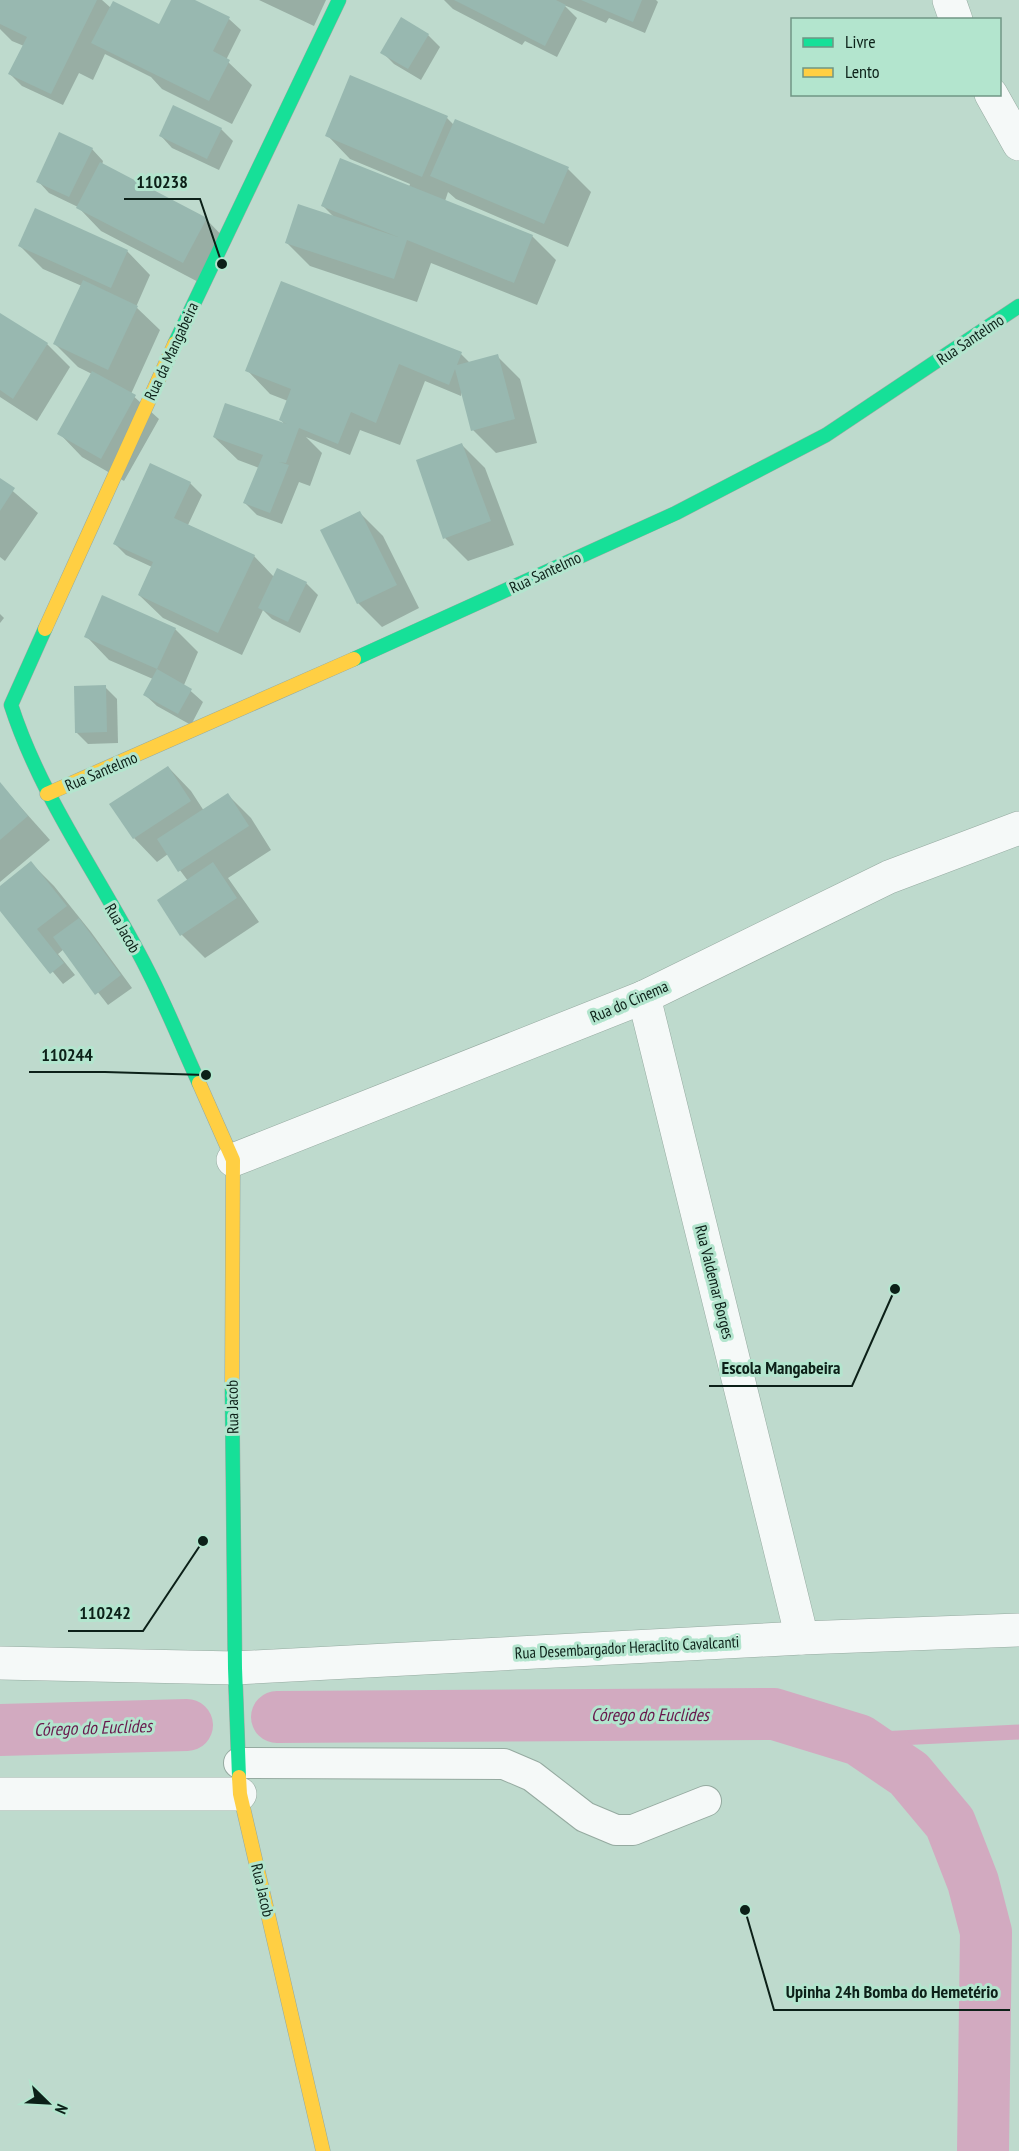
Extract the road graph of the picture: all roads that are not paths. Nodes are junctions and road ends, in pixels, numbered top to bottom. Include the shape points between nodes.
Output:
1 (339, 0) edge
2 (949, 0) edge
3 (955, 18) edge
4 (992, 96) edge
5 (1019, 144) edge
6 (1019, 306) edge
7 (5, 711) edge
8 (46, 794) junction
9 (1019, 828) edge
10 (645, 997) junction
11 (233, 1160) junction
12 (1019, 1630) edge
13 (802, 1638) junction
14 (0, 1664) edge
15 (235, 1668) junction
16 (240, 1779) junction
17 (0, 1794) edge
18 (706, 1801) dead end
19 (323, 2151) edge

1 - 7 street, Rua da Mangabeira
2 - 3 street
4 - 5 street
6 - 8 street, Rua Santelmo via 826,435 676,513 234,714
7 - 8 street, Rua Jacob
8 - 11 street, Rua Jacob via 148,971
9 - 10 street, Rua do Cinema via 889,878
10 - 11 street, Rua do Cinema
10 - 13 street, Rua Valdemar Borges
11 - 15 street, Rua Jacob
12 - 13 street, Rua Desembargador Heraclito Cavalcanti
13 - 15 street, Rua Desembargador Heraclito Cavalcanti
14 - 15 street, Rua Desembargador Heraclito Cavalcanti
15 - 16 street, Rua Jacob
16 - 17 street
16 - 18 lane via 504,1764 532,1776 585,1817 616,1830 633,1830
16 - 19 street, Rua Jacob

